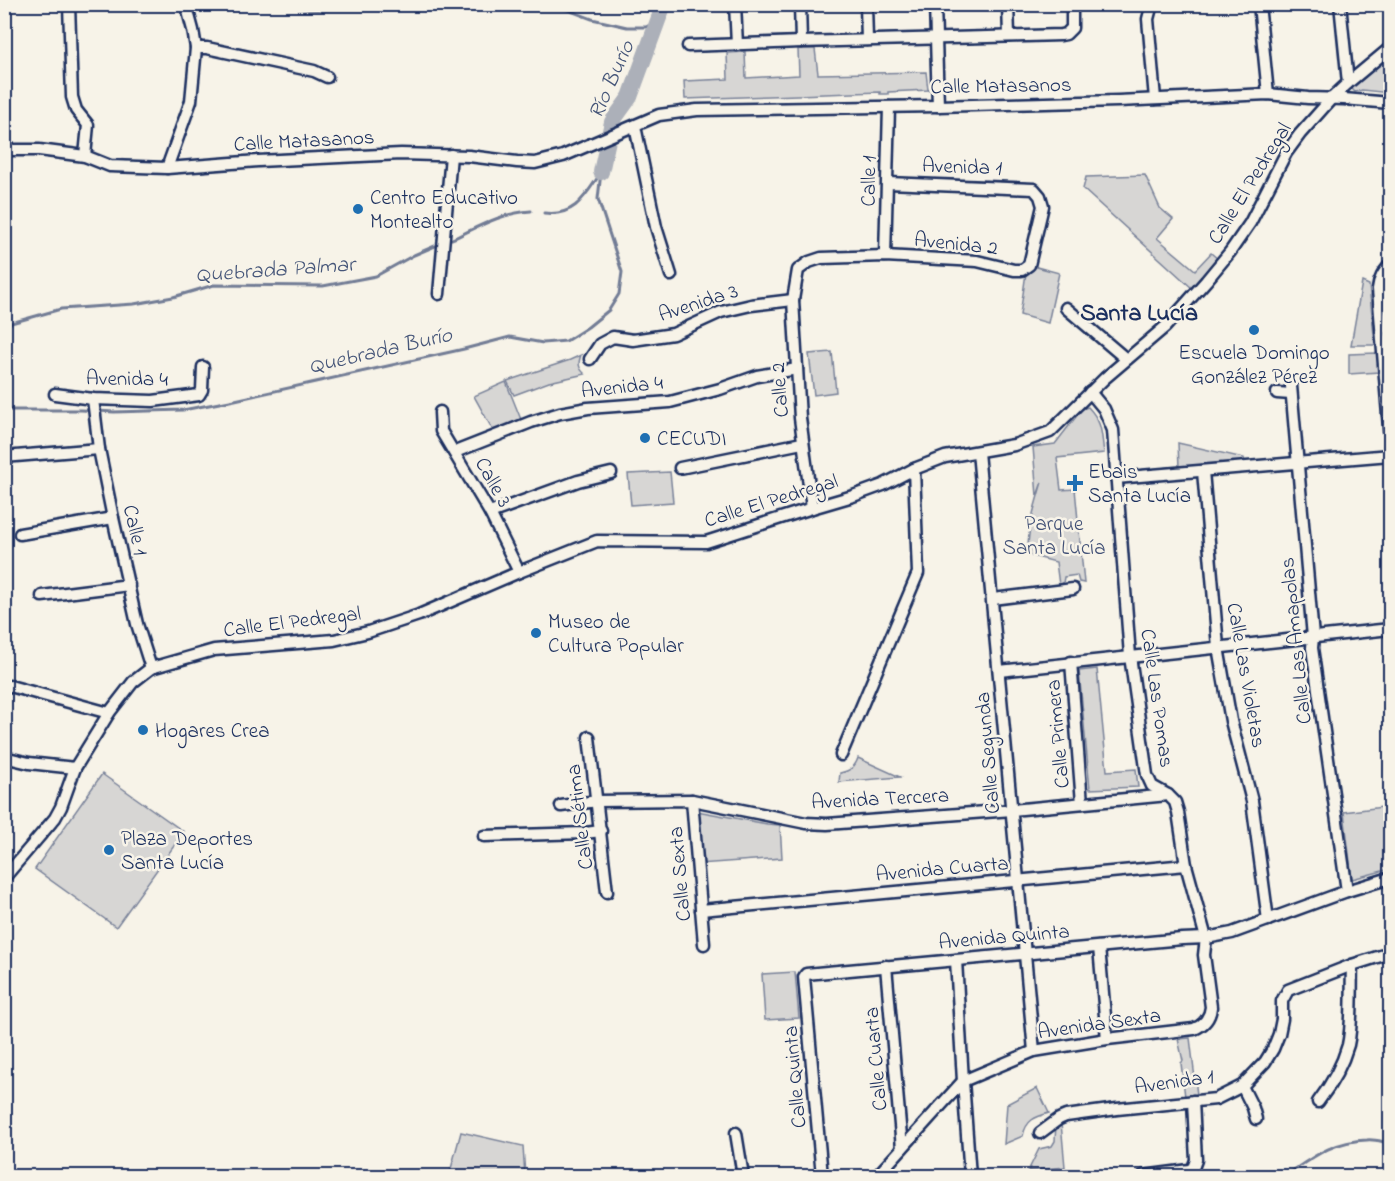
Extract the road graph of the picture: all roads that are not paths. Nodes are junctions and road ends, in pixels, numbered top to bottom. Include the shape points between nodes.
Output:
1 (69, 4) edge
2 (186, 4) edge
3 (735, 4) edge
4 (800, 4) edge
5 (866, 4) edge
6 (935, 4) edge
7 (1008, 4) edge
8 (1072, 4) edge
9 (1152, 4) edge
10 (1259, 4) edge
11 (1340, 4) edge
12 (1009, 36) junction
13 (936, 38) junction
14 (867, 40) junction
15 (801, 42) junction
16 (737, 45) junction
17 (687, 46) dead end
18 (196, 48) junction
19 (1390, 48) edge
20 (327, 77) dead end
21 (1348, 83) junction
22 (1268, 94) junction
23 (1332, 98) junction
24 (1155, 99) junction
25 (1390, 103) edge
26 (889, 106) junction
27 (938, 106) junction
28 (635, 126) junction
29 (4, 150) edge
30 (451, 155) junction
31 (85, 156) junction
32 (167, 168) junction
33 (888, 183) junction
34 (885, 256) junction
35 (1390, 265) edge
36 (798, 270) joint
37 (1022, 270) joint
38 (671, 275) dead end
39 (439, 294) dead end
40 (793, 300) junction
41 (1066, 308) dead end
42 (590, 359) dead end
43 (1126, 359) junction
44 (203, 367) dead end
45 (797, 369) junction
46 (1090, 392) junction
47 (1277, 393) dead end
48 (55, 394) dead end
49 (93, 403) junction
50 (440, 412) dead end
51 (1390, 441) edge
52 (802, 444) junction
53 (99, 449) junction
54 (455, 452) junction
55 (978, 452) junction
56 (1390, 455) edge
57 (4, 457) edge
58 (1298, 463) junction
59 (680, 468) dead end
60 (914, 469) junction
61 (1203, 471) junction
62 (611, 473) dead end
63 (1116, 478) junction
64 (812, 508) junction
65 (490, 513) junction
66 (113, 518) junction
67 (20, 534) dead end
68 (519, 572) junction
69 (129, 585) junction
70 (1073, 589) dead end
71 (42, 596) dead end
72 (993, 599) junction
73 (1390, 629) edge
74 (1313, 637) junction
75 (1218, 647) junction
76 (1130, 656) junction
77 (1071, 662) junction
78 (151, 668) junction
79 (999, 670) junction
80 (10, 686) dead end
81 (109, 713) junction
82 (590, 736) dead end
83 (841, 755) dead end
84 (4, 757) edge
85 (75, 768) junction
86 (1168, 795) junction
87 (692, 800) junction
88 (597, 801) junction
89 (1082, 803) junction
90 (561, 806) dead end
91 (1012, 810) junction
92 (601, 831) junction
93 (484, 836) dead end
94 (1186, 865) junction
95 (4, 878) edge
96 (1390, 878) edge
97 (1019, 881) junction
98 (1347, 891) junction
99 (607, 892) dead end
100 (702, 910) junction
101 (1268, 920) junction
102 (1206, 938) junction
103 (704, 944) dead end
104 (1099, 948) junction
105 (1390, 953) edge
106 (1026, 954) junction
107 (956, 960) junction
108 (1352, 965) junction
109 (886, 966) junction
110 (806, 974) joint
111 (1194, 1029) joint
112 (1107, 1039) junction
113 (1034, 1051) junction
114 (963, 1081) junction
115 (1242, 1086) junction
116 (1193, 1101) junction
117 (1318, 1102) dead end
118 (1256, 1119) dead end
119 (736, 1133) dead end
120 (1040, 1133) dead end
121 (902, 1148) junction
122 (743, 1176) edge
123 (822, 1176) edge
124 (877, 1176) edge
125 (970, 1176) edge
126 (1143, 1176) edge

1 - 31 street via 72,97 87,125
2 - 18 street
3 - 16 street
4 - 15 street
5 - 14 street
6 - 13 street
7 - 12 street
8 - 12 street via 1072,28 1066,34
9 - 24 street via 1148,20
10 - 22 street
11 - 21 street
12 - 13 street
13 - 14 street
13 - 27 street
14 - 15 street
15 - 16 street
16 - 17 street
18 - 20 street via 314,71
18 - 32 street via 191,101
19 - 21 street, Calle El Pedregal
21 - 23 street, Calle El Pedregal
22 - 23 street, Calle Matasanos
22 - 24 street, Calle Matasanos
23 - 25 street, Calle Matasanos
23 - 43 street, Calle El Pedregal via 1286,153 1250,223 1230,252 1165,327
24 - 27 street, Calle Matasanos
26 - 27 street, Calle Matasanos
26 - 28 street, Calle Matasanos via 697,110 659,115
26 - 33 street, Calle 1
28 - 30 street, Calle Matasanos via 535,163
28 - 38 street via 656,227
29 - 31 street, Calle Matasanos
30 - 32 street, Calle Matasanos via 258,160
30 - 39 street
31 - 32 street, Calle Matasanos via 110,166
33 - 34 street, Calle 1
33 - 37 street, Avenida 1 via 1034,189 1043,206 1029,265
34 - 36 street, Avenida 2 via 821,258
34 - 37 street, Avenida 2 via 977,261
35 - 51 street via 1379,280 1378,290
36 - 40 street, Calle 2
40 - 42 street, Avenida 3 via 722,312 673,334 633,340 613,337 600,344
40 - 45 street, Calle 2
41 - 43 street
43 - 46 street, Calle El Pedregal
44 - 49 street, Avenida 4 via 199,395
45 - 52 street, Calle 2
45 - 54 street, Avenida 4 via 757,376 670,402 560,413
46 - 55 street, Calle El Pedregal via 1050,432
46 - 63 street, Calle Las Pomas via 1104,409 1113,430
47 - 58 street, Calle Las Amapolas via 1291,390
48 - 49 street, Avenida 4
49 - 53 street, Calle 1
50 - 54 street, Calle 3 via 441,431
52 - 59 street
52 - 64 street, Calle 2
53 - 57 street
53 - 66 street, Calle 1
54 - 65 street, Calle 3
55 - 60 street, Calle El Pedregal via 945,457
55 - 72 street, Calle Segunda
56 - 58 street
58 - 61 street
58 - 74 street, Calle Las Amapolas
60 - 64 street, Calle El Pedregal via 873,489
60 - 83 street via 918,573
61 - 63 street
61 - 75 street, Calle Las Violetas
62 - 65 street
63 - 76 street, Calle Las Pomas
64 - 68 street, Calle El Pedregal via 706,542 597,542
65 - 68 street, Calle 3
66 - 67 street
66 - 69 street, Calle 1
68 - 78 street, Calle El Pedregal via 419,615 368,632 334,640 214,650
69 - 71 street
69 - 78 street, Calle 1
70 - 72 street
72 - 79 street, Calle Segunda
73 - 74 street
74 - 75 street
74 - 98 street, Calle Las Amapolas
75 - 76 street
75 - 101 street, Calle Las Violetas via 1231,721 1252,801
76 - 77 street
76 - 86 street, Calle Las Pomas via 1147,775 1152,786
77 - 79 street
77 - 89 street, Calle Primera
78 - 81 street, Calle El Pedregal via 133,682
79 - 91 street, Calle Segunda
80 - 81 street
81 - 85 street, Calle El Pedregal
82 - 88 street, Calle Sétima
84 - 85 street
85 - 95 street, Calle El Pedregal via 55,818
86 - 89 street, Avenida Tercera
86 - 94 street, Calle Las Pomas via 1178,812
87 - 88 street, Avenida Tercera
87 - 91 street, Avenida Tercera via 827,824
87 - 100 street, Calle Sexta
88 - 90 street, Avenida Tercera
88 - 92 street, Calle Sétima
89 - 91 street, Avenida Tercera
91 - 97 street, Calle Segunda
92 - 93 street
92 - 99 street, Calle Sétima
94 - 97 street, Avenida Cuarta
94 - 102 street, Calle Las Pomas
96 - 98 street, Avenida Quinta
97 - 100 street, Avenida Cuarta
97 - 106 street, Calle Segunda
98 - 101 street, Avenida Quinta
100 - 103 street, Calle Sexta
101 - 102 street, Avenida Quinta
102 - 104 street, Avenida Quinta
102 - 111 street, Calle Las Pomas via 1204,955 1211,1007 1206,1021
104 - 106 street, Avenida Quinta
104 - 112 street
105 - 108 street, Avenida 1
106 - 107 street, Avenida Quinta
106 - 113 street, Calle Segunda
107 - 109 street, Avenida Quinta
107 - 114 street
108 - 115 street, Avenida 1 via 1287,990 1273,1049
108 - 117 street via 1348,1044 1333,1081
109 - 110 street, Avenida Quinta
109 - 121 street, Calle Cuarta
110 - 123 street, Calle Quinta
111 - 112 street, Avenida Sexta
112 - 113 street, Avenida Sexta
113 - 114 street, Avenida Sexta
114 - 121 street, Avenida Sexta
114 - 125 street
115 - 116 street, Avenida 1 via 1216,1099
115 - 118 street
116 - 120 street, Avenida 1 via 1066,1116
116 - 126 street via 1195,1164 1189,1170
119 - 122 street
121 - 124 street, Avenida Sexta

